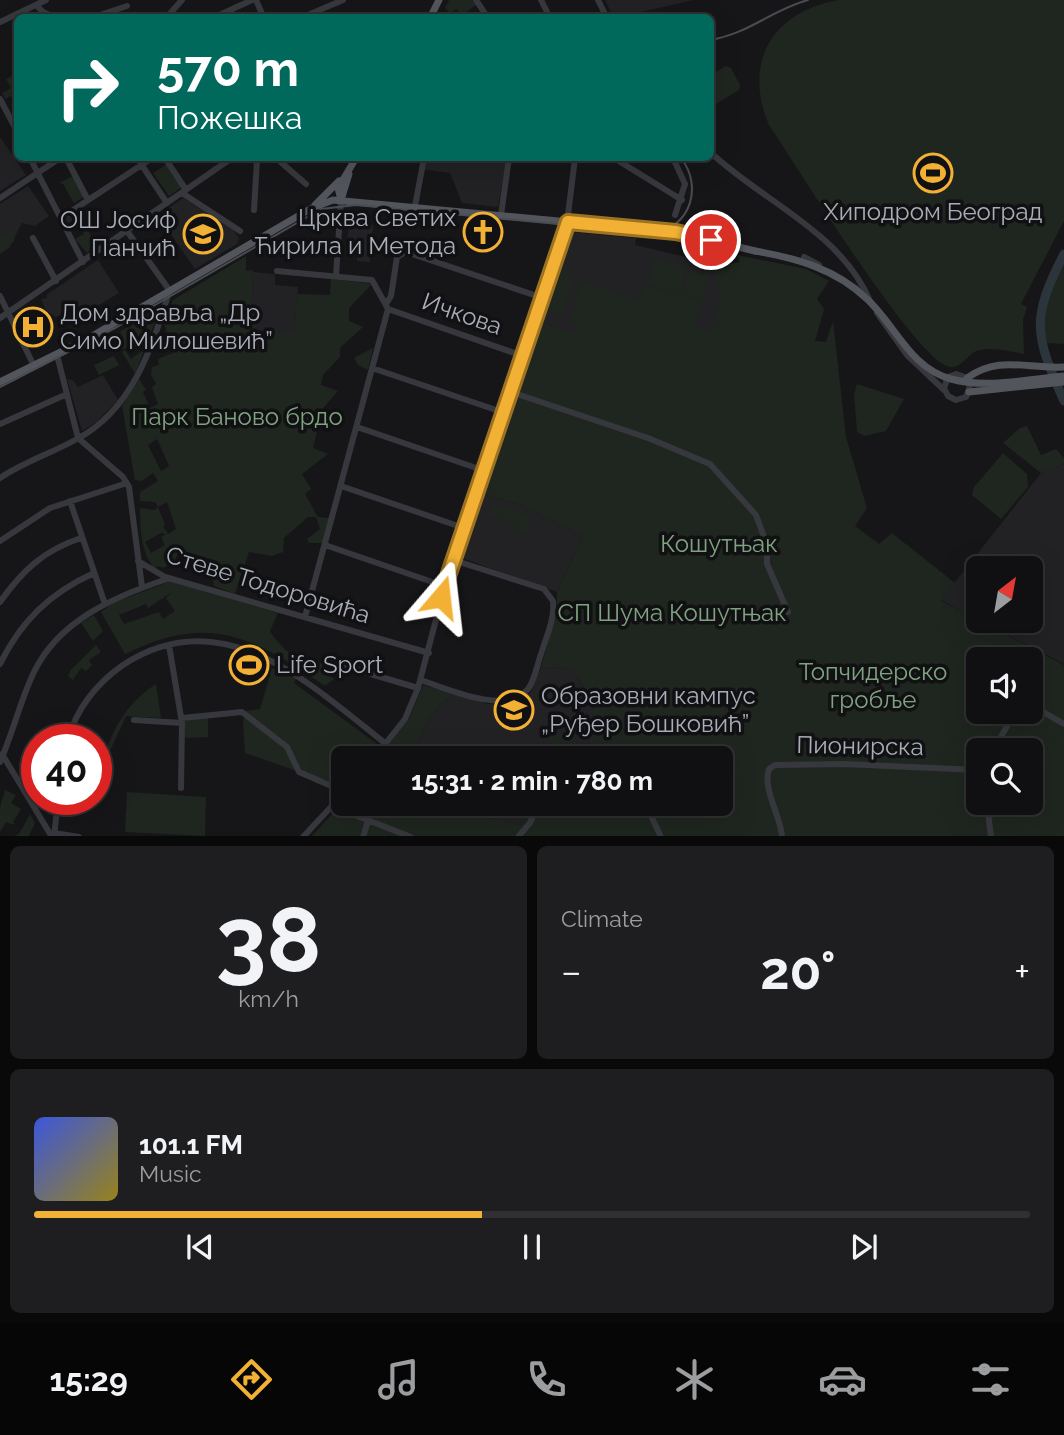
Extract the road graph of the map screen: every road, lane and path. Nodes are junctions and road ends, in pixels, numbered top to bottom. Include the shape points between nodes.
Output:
1 (46, 0) edge
2 (182, 0) edge
3 (254, 0) edge
4 (343, 0) edge
5 (36, 5) junction
6 (127, 6) dead end
7 (17, 14) edge
8 (47, 14) edge
9 (103, 14) edge
10 (170, 14) edge
11 (222, 14) edge
12 (310, 14) edge
13 (0, 99) edge
14 (14, 125) edge
15 (714, 155) edge
16 (32, 161) edge
17 (55, 161) edge
18 (68, 161) edge
19 (139, 161) edge
20 (146, 161) edge
21 (167, 161) edge
22 (228, 161) edge
23 (257, 161) edge
24 (279, 161) edge
25 (354, 161) edge
26 (423, 161) edge
27 (509, 161) edge
28 (575, 161) edge
29 (619, 161) edge
30 (675, 161) edge
31 (141, 164) junction
32 (38, 172) junction
33 (342, 178) junction
34 (306, 184) dead end
35 (184, 192) junction
36 (0, 198) edge
37 (88, 200) junction
38 (341, 200) junction
39 (682, 200) junction
40 (167, 203) junction
41 (415, 206) junction
42 (312, 208) junction
43 (254, 210) dead end
44 (502, 215) junction
45 (675, 215) dead end
46 (61, 218) junction
47 (568, 222) junction
48 (240, 230) dead end
49 (127, 231) junction
50 (33, 238) dead end
51 (804, 257) dead end
52 (83, 262) junction
53 (277, 271) dead end
54 (335, 276) junction
55 (56, 281) junction
56 (862, 284) junction
57 (170, 292) junction
58 (0, 296) edge
59 (543, 298) junction
60 (387, 306) junction
61 (9, 313) junction
62 (0, 318) edge
63 (57, 355) junction
64 (523, 356) junction
65 (34, 366) junction
66 (1064, 367) edge
67 (372, 368) junction
68 (923, 372) junction
69 (1064, 376) edge
70 (948, 377) junction
71 (967, 378) junction
72 (0, 382) edge
73 (1064, 382) edge
74 (944, 390) junction
75 (511, 392) junction
76 (969, 393) junction
77 (67, 394) junction
78 (505, 413) junction
79 (0, 424) edge
80 (357, 427) junction
81 (78, 438) junction
82 (485, 471) junction
83 (0, 478) edge
84 (127, 484) junction
85 (341, 486) junction
86 (70, 501) junction
87 (464, 528) junction
88 (81, 538) junction
89 (0, 541) edge
90 (325, 545) junction
91 (453, 560) junction
92 (138, 561) junction
93 (94, 573) junction
94 (168, 578) junction
95 (444, 586) junction
96 (142, 587) junction
97 (0, 602) edge
98 (105, 604) junction
99 (788, 612) dead end
100 (305, 617) junction
101 (169, 645) junction
102 (429, 653) junction
103 (327, 661) dead end
104 (0, 664) edge
105 (420, 684) junction
106 (1043, 712) edge
107 (134, 720) dead end
108 (182, 721) junction
109 (75, 724) edge
110 (1064, 724) edge
111 (386, 744) joint
112 (1, 756) edge
113 (966, 770) edge
114 (331, 787) edge
115 (181, 788) dead end
116 (331, 807) edge
117 (56, 815) edge
118 (988, 815) edge
119 (356, 816) edge
120 (533, 816) edge
121 (651, 816) edge
122 (56, 819) junction
123 (42, 820) junction
124 (368, 821) junction
125 (54, 835) edge
126 (79, 836) edge
127 (303, 836) edge
128 (363, 836) edge
129 (411, 836) edge
130 (518, 836) edge
131 (661, 836) edge
132 (782, 836) edge
133 (991, 836) edge

1 - 5 street
2 - 10 street
3 - 11 street
4 - 12 street
5 - 7 street
5 - 8 street
6 - 9 street
13 - 14 street
15 - 56 street via 829,244
16 - 32 street
17 - 32 street
18 - 37 street
19 - 31 street
20 - 31 street
21 - 35 street
22 - 35 street
23 - 43 street
24 - 34 street
25 - 33 main road
25 - 38 main road
26 - 41 street
27 - 44 street
28 - 47 street
29 - 39 street
30 - 39 street via 685,180
31 - 37 street
31 - 40 street
32 - 36 street
32 - 46 street
33 - 38 main road
33 - 42 main road
35 - 40 street
35 - 48 street
37 - 46 street
38 - 41 main road
38 - 42 main road
38 - 54 street
39 - 45 street
40 - 49 street
41 - 44 main road
42 - 57 main road
44 - 47 main road
46 - 52 street
47 - 59 street
47 - 69 main road, bridge via 682,233 797,258 848,284 875,307 916,359 944,377 976,383
49 - 52 street
49 - 57 street
50 - 55 street
51 - 56 street
52 - 55 street
53 - 54 street
54 - 60 street via 372,280
55 - 61 street
56 - 68 street via 891,335
57 - 63 main road
57 - 81 street via 121,404
58 - 61 street
59 - 60 street via 406,253 397,257
59 - 64 street
60 - 64 street, Ичкова
60 - 67 street
61 - 62 street
61 - 65 street
63 - 65 main road
63 - 77 street
64 - 75 street
65 - 72 main road
66 - 71 main road via 1003,363 984,366
67 - 78 street
67 - 80 street
68 - 70 street
68 - 74 street
70 - 71 street via 959,374
70 - 74 street
71 - 76 street
73 - 76 main road
74 - 76 street via 956,400
75 - 78 street
75 - 99 street via 710,464 756,515 766,542 767,564
77 - 79 street
77 - 81 street
78 - 82 street
80 - 82 street
80 - 85 street
81 - 83 street
81 - 84 street
82 - 87 street
84 - 86 street
84 - 92 street
85 - 87 street
85 - 90 street
86 - 88 street
86 - 89 street via 34,516
87 - 91 street
88 - 93 street
88 - 97 street via 44,554
90 - 95 street
90 - 100 street
91 - 95 street
91 - 105 street via 547,592 553,601 551,621 531,682 517,699 493,701
92 - 94 street, Стеве Тодоровића
92 - 96 street
93 - 98 street
93 - 104 street via 42,604 20,626
94 - 96 street
94 - 100 street, Стеве Тодоровића
95 - 102 street
96 - 98 street
98 - 112 street via 77,621 45,653
100 - 102 street, Стеве Тодоровића
101 - 108 street
101 - 109 street via 139,655 107,677 86,700
101 - 111 street via 206,641 251,649 310,685
102 - 105 street
103 - 105 street
105 - 111 street via 408,715
106 - 110 street
107 - 108 street
108 - 114 street via 242,712 287,747 299,772
108 - 115 street
112 - 123 street
113 - 132 street, Пионирска via 775,765 767,777
116 - 127 street
117 - 122 street
118 - 133 street
119 - 124 street
120 - 130 street
121 - 131 street
122 - 123 street
122 - 125 street
123 - 125 street
124 - 128 street
124 - 129 street
125 - 126 street

